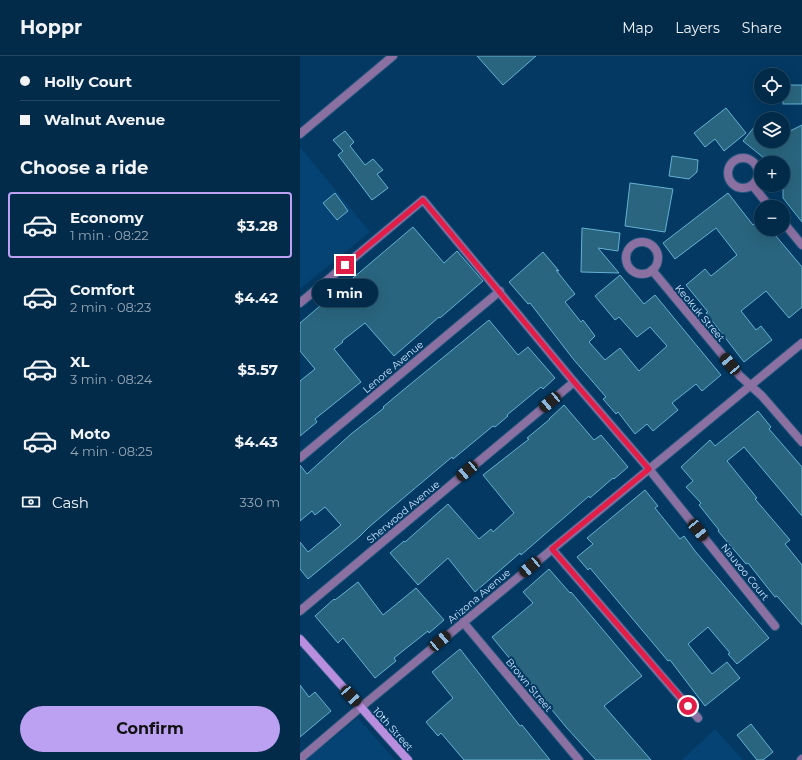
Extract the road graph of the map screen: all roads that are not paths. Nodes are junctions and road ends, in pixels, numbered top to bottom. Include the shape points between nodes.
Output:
1 (393, 56) edge
2 (300, 134) edge
3 (753, 186) dead end
4 (764, 200) edge
5 (790, 230) edge
6 (802, 245) edge
7 (652, 270) junction
8 (500, 291) junction
9 (300, 303) edge
10 (802, 343) edge
11 (574, 382) junction
12 (750, 386) junction
13 (802, 442) edge
14 (300, 458) edge
15 (649, 469) junction
16 (552, 549) junction
17 (300, 611) edge
18 (463, 622) junction
19 (775, 626) dead end
20 (301, 643) edge
21 (361, 707) junction
22 (698, 718) dead end
23 (300, 759) edge
24 (408, 760) edge
25 (579, 760) edge

1 - 2 street
3 - 4 street
5 - 6 street
7 - 7 street via 656,266 658,256 654,246 645,241 630,246 625,256 632,271 642,274
7 - 12 street, Keokuk Street
8 - 9 street, Nauvoo Court via 423,200
8 - 11 street, Nauvoo Court
8 - 14 street, Lenore Avenue
10 - 12 street, Arizona Avenue
11 - 15 street, Nauvoo Court
11 - 17 street, Sherwood Avenue
12 - 13 street, Keokuk Street
12 - 15 street, Arizona Avenue
15 - 16 street, Arizona Avenue
15 - 19 street, Nauvoo Court
16 - 18 street, Arizona Avenue
16 - 22 street
18 - 21 street, Arizona Avenue
18 - 25 street, Brown Street
20 - 21 street, 10th Street
21 - 23 street, Arizona Avenue
21 - 24 street, 10th Street

